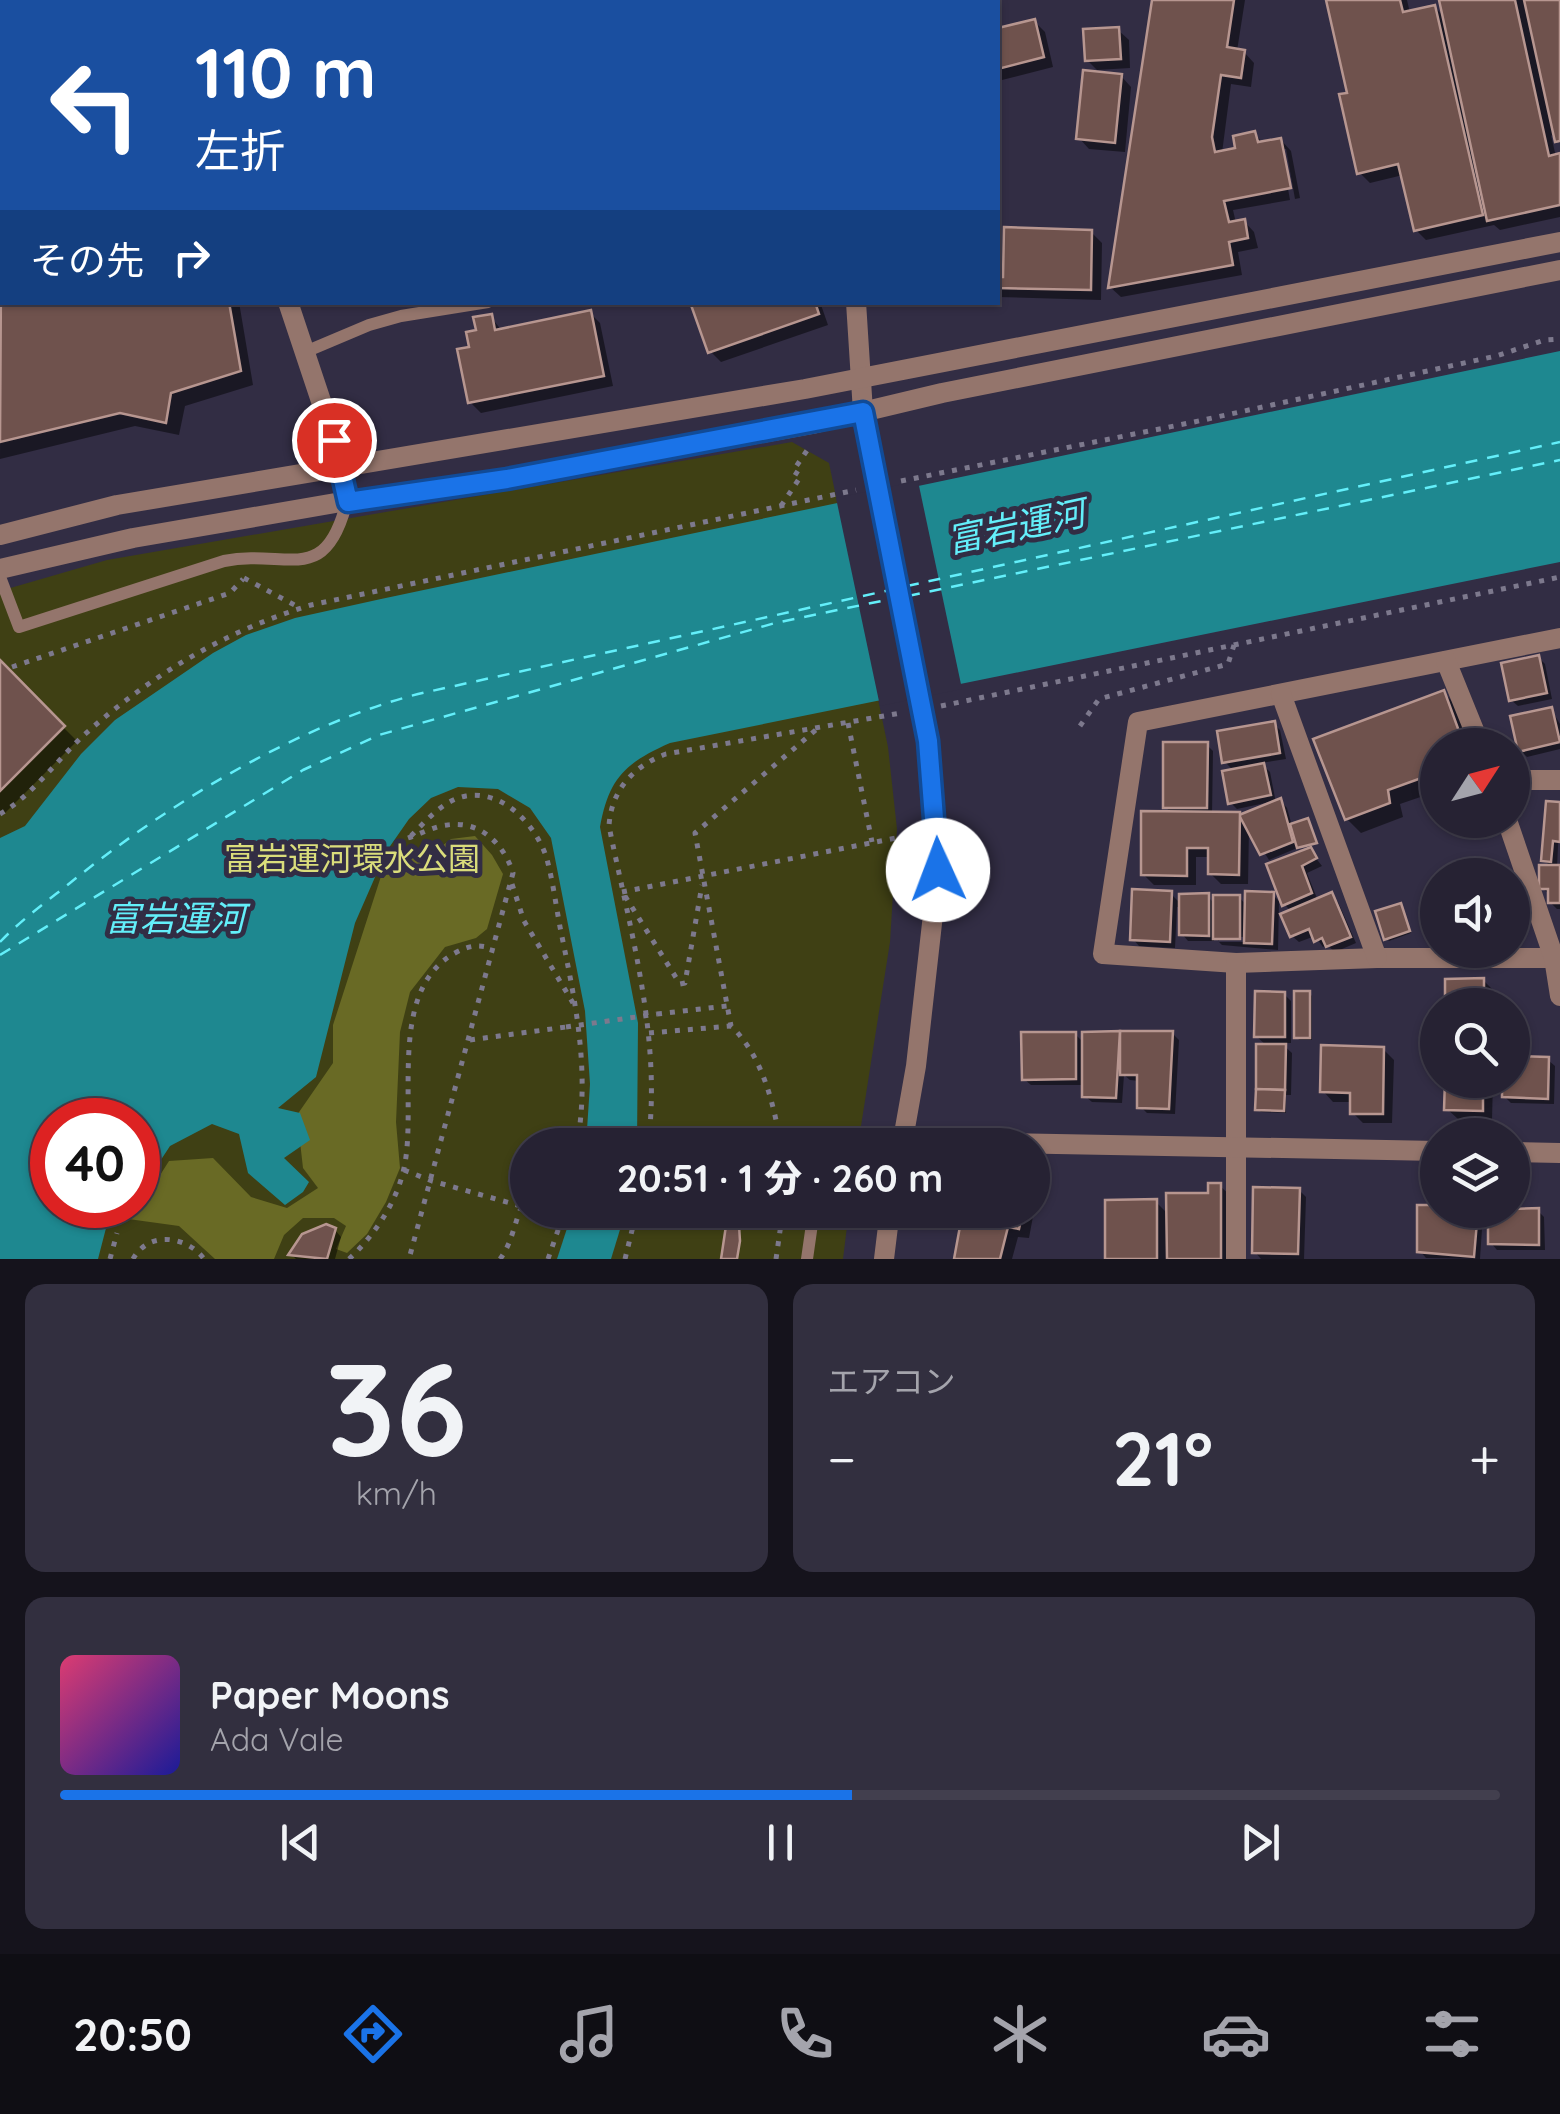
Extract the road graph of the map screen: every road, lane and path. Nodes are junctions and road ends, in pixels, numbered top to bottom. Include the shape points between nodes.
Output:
1 (1560, 242) edge
2 (1560, 270) edge
3 (289, 305) edge
4 (472, 305) edge
5 (856, 305) edge
6 (1560, 339) edge
7 (305, 352) junction
8 (859, 378) junction
9 (863, 412) junction
10 (809, 448) dead end
11 (343, 469) junction
12 (880, 479) junction
13 (348, 502) junction
14 (782, 506) junction
15 (0, 534) edge
16 (0, 573) edge
17 (1560, 577) edge
18 (244, 579) dead end
19 (1560, 638) edge
20 (1234, 646) junction
21 (1446, 661) junction
22 (12, 667) dead end
23 (1281, 694) junction
24 (940, 706) dead end
25 (904, 712) dead end
26 (848, 723) junction
27 (1080, 726) dead end
28 (820, 727) junction
29 (1473, 728) edge
30 (1530, 780) edge
31 (1560, 780) edge
32 (0, 814) edge
33 (901, 837) dead end
34 (1514, 838) edge
35 (872, 842) junction
36 (704, 877) junction
37 (511, 881) junction
38 (622, 892) junction
39 (492, 948) junction
40 (1377, 958) junction
41 (1557, 958) edge
42 (1236, 963) junction
43 (1560, 996) edge
44 (727, 1006) junction
45 (576, 1008) junction
46 (731, 1026) junction
47 (648, 1033) junction
48 (470, 1040) junction
49 (578, 1128) edge
50 (648, 1128) edge
51 (777, 1128) edge
52 (904, 1128) edge
53 (1050, 1146) edge
54 (1235, 1150) junction
55 (1420, 1152) edge
56 (1530, 1152) edge
57 (1560, 1153) edge
58 (404, 1170) junction
59 (432, 1182) junction
60 (510, 1203) edge
61 (519, 1228) edge
62 (560, 1228) edge
63 (633, 1228) edge
64 (781, 1228) edge
65 (811, 1228) edge
66 (888, 1228) edge
67 (117, 1234) dead end
68 (110, 1259) edge
69 (134, 1259) edge
70 (204, 1259) edge
71 (349, 1259) edge
72 (410, 1259) edge
73 (500, 1259) edge
74 (548, 1259) edge
75 (625, 1259) edge
76 (776, 1259) edge
77 (806, 1259) edge
78 (884, 1259) edge
79 (1236, 1259) edge

1 - 8 street
2 - 9 street
3 - 7 street
4 - 7 lane via 385,321
5 - 8 street
6 - 12 path via 1194,422
7 - 11 street
8 - 9 street
8 - 11 street
9 - 12 street
9 - 13 street via 526,476
10 - 14 path
11 - 13 street
11 - 15 street via 118,506
12 - 14 path
12 - 52 street, bridge via 928,741 938,870
13 - 16 street via 133,538
13 - 16 lane via 341,528 322,553 308,559 224,562 19,626
14 - 32 path via 311,605 257,623 123,700
17 - 20 path
18 - 22 path via 230,593
19 - 21 street
20 - 24 path
20 - 27 path via 1228,664 1099,699
21 - 23 street
21 - 29 street
23 - 40 street
23 - 42 street via 1138,722 1103,954
25 - 26 path
26 - 28 path
26 - 35 path
28 - 36 path via 696,833
28 - 38 path via 666,754 644,764 624,782 610,812
30 - 31 street
33 - 35 path
34 - 41 street
35 - 36 path
36 - 38 path
36 - 38 path via 685,984
36 - 44 path
37 - 39 path
37 - 45 path via 524,920
37 - 45 path via 508,858 484,831 449,824 408,838 438,808 466,796 488,798 524,818 546,857
38 - 47 path
39 - 48 path
39 - 58 path via 467,947 446,958 416,1005
40 - 41 street
40 - 42 street
41 - 43 street
42 - 54 street
44 - 46 path
44 - 48 path, bridge
45 - 49 path via 584,1090
46 - 47 path
46 - 51 path via 765,1079
47 - 50 path
48 - 59 path
53 - 54 street
54 - 55 street
54 - 79 street
56 - 57 street
58 - 59 path
58 - 71 path via 382,1219
59 - 60 path
59 - 72 path
61 - 73 path
62 - 74 path
63 - 75 path
64 - 76 path
65 - 77 lane
66 - 78 street
67 - 68 path
69 - 70 path via 153,1242 176,1239

